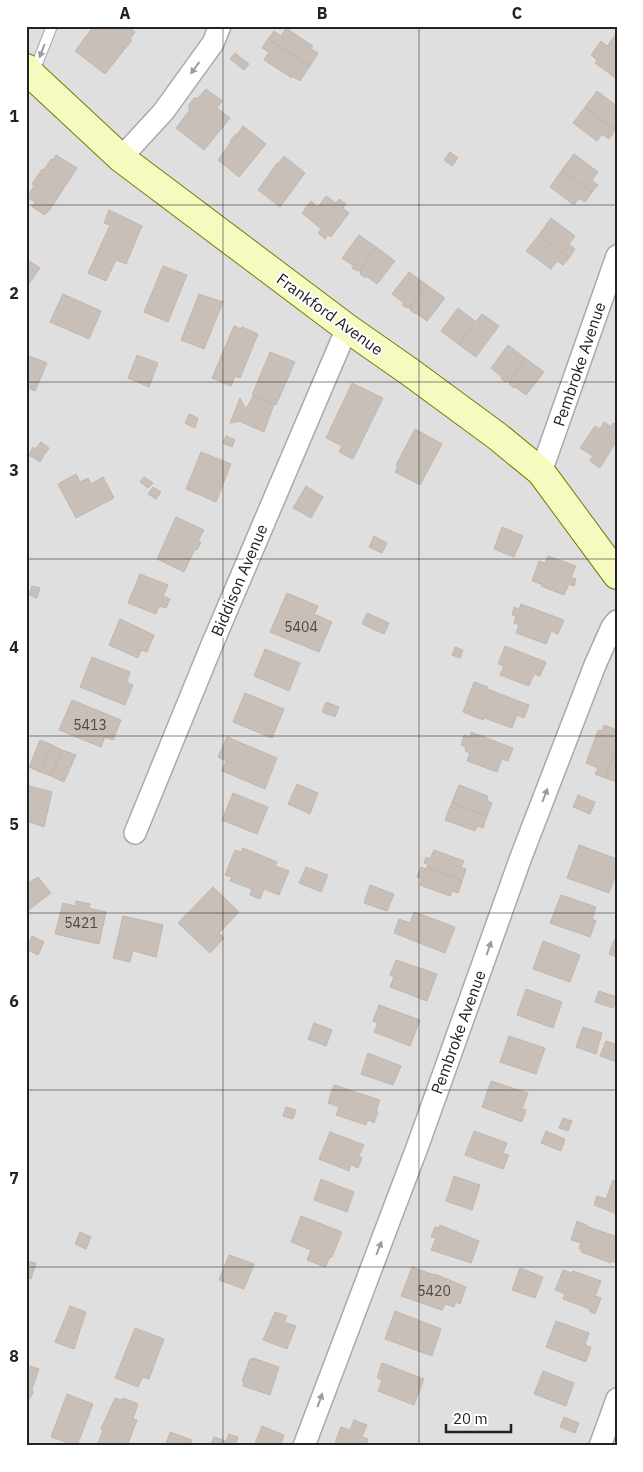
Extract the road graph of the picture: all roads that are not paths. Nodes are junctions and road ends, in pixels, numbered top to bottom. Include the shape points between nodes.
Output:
1 (52, 26) edge
2 (220, 26) edge
3 (28, 79) edge
4 (121, 158) junction
5 (616, 264) edge
6 (346, 328) junction
7 (541, 472) junction
8 (617, 575) edge
9 (617, 621) edge
10 (135, 833) dead end
11 (617, 1399) edge
12 (304, 1446) edge
13 (600, 1446) edge

1 -> 3 lane
2 -> 4 street via 213,43 164,111
3 - 4 street, Frankford Avenue
4 - 6 street, Frankford Avenue
5 - 7 street, Pembroke Avenue
6 - 7 street, Frankford Avenue via 497,436
6 - 10 street, Biddison Avenue
7 - 8 street, Frankford Avenue
12 -> 9 street, Pembroke Avenue via 418,1144 520,857 595,665
11 - 13 street

